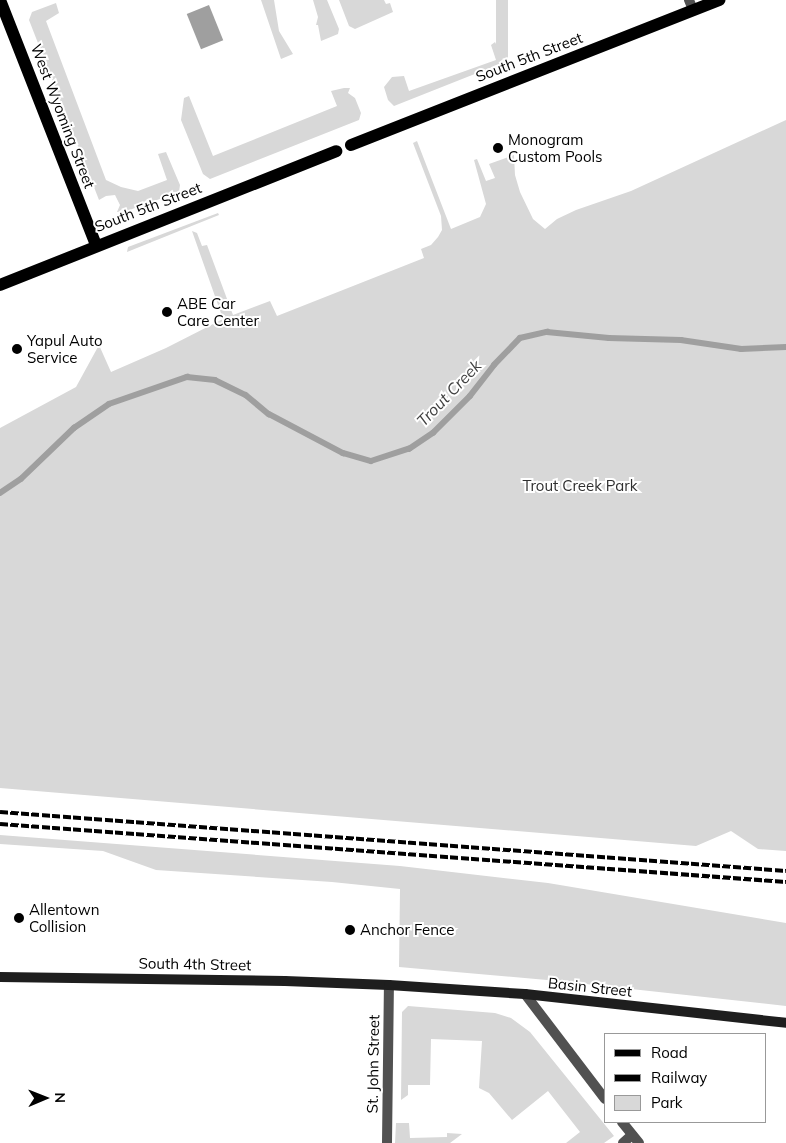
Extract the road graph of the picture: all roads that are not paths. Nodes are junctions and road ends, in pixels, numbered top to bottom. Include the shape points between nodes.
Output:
1 (0, 0) edge
2 (720, 0) edge
3 (692, 5) edge
4 (351, 145) dead end
5 (336, 151) dead end
6 (96, 245) junction
7 (0, 285) edge
8 (0, 977) edge
9 (389, 985) junction
10 (525, 994) junction
11 (786, 1024) edge
12 (604, 1098) edge
13 (623, 1123) edge
14 (636, 1139) edge
15 (387, 1143) edge
16 (623, 1143) edge

1 - 6 main road, West Wyoming Street
2 - 3 main road, South 5th Street
3 - 4 main road, South 5th Street
5 - 6 main road, South 5th Street
6 - 7 main road, South 5th Street
8 - 9 main road, South 4th Street
9 - 10 main road, Basin Street
9 - 15 street, St. John Street
10 - 11 main road, Basin Street
10 - 12 street
13 - 14 street
14 - 16 street

